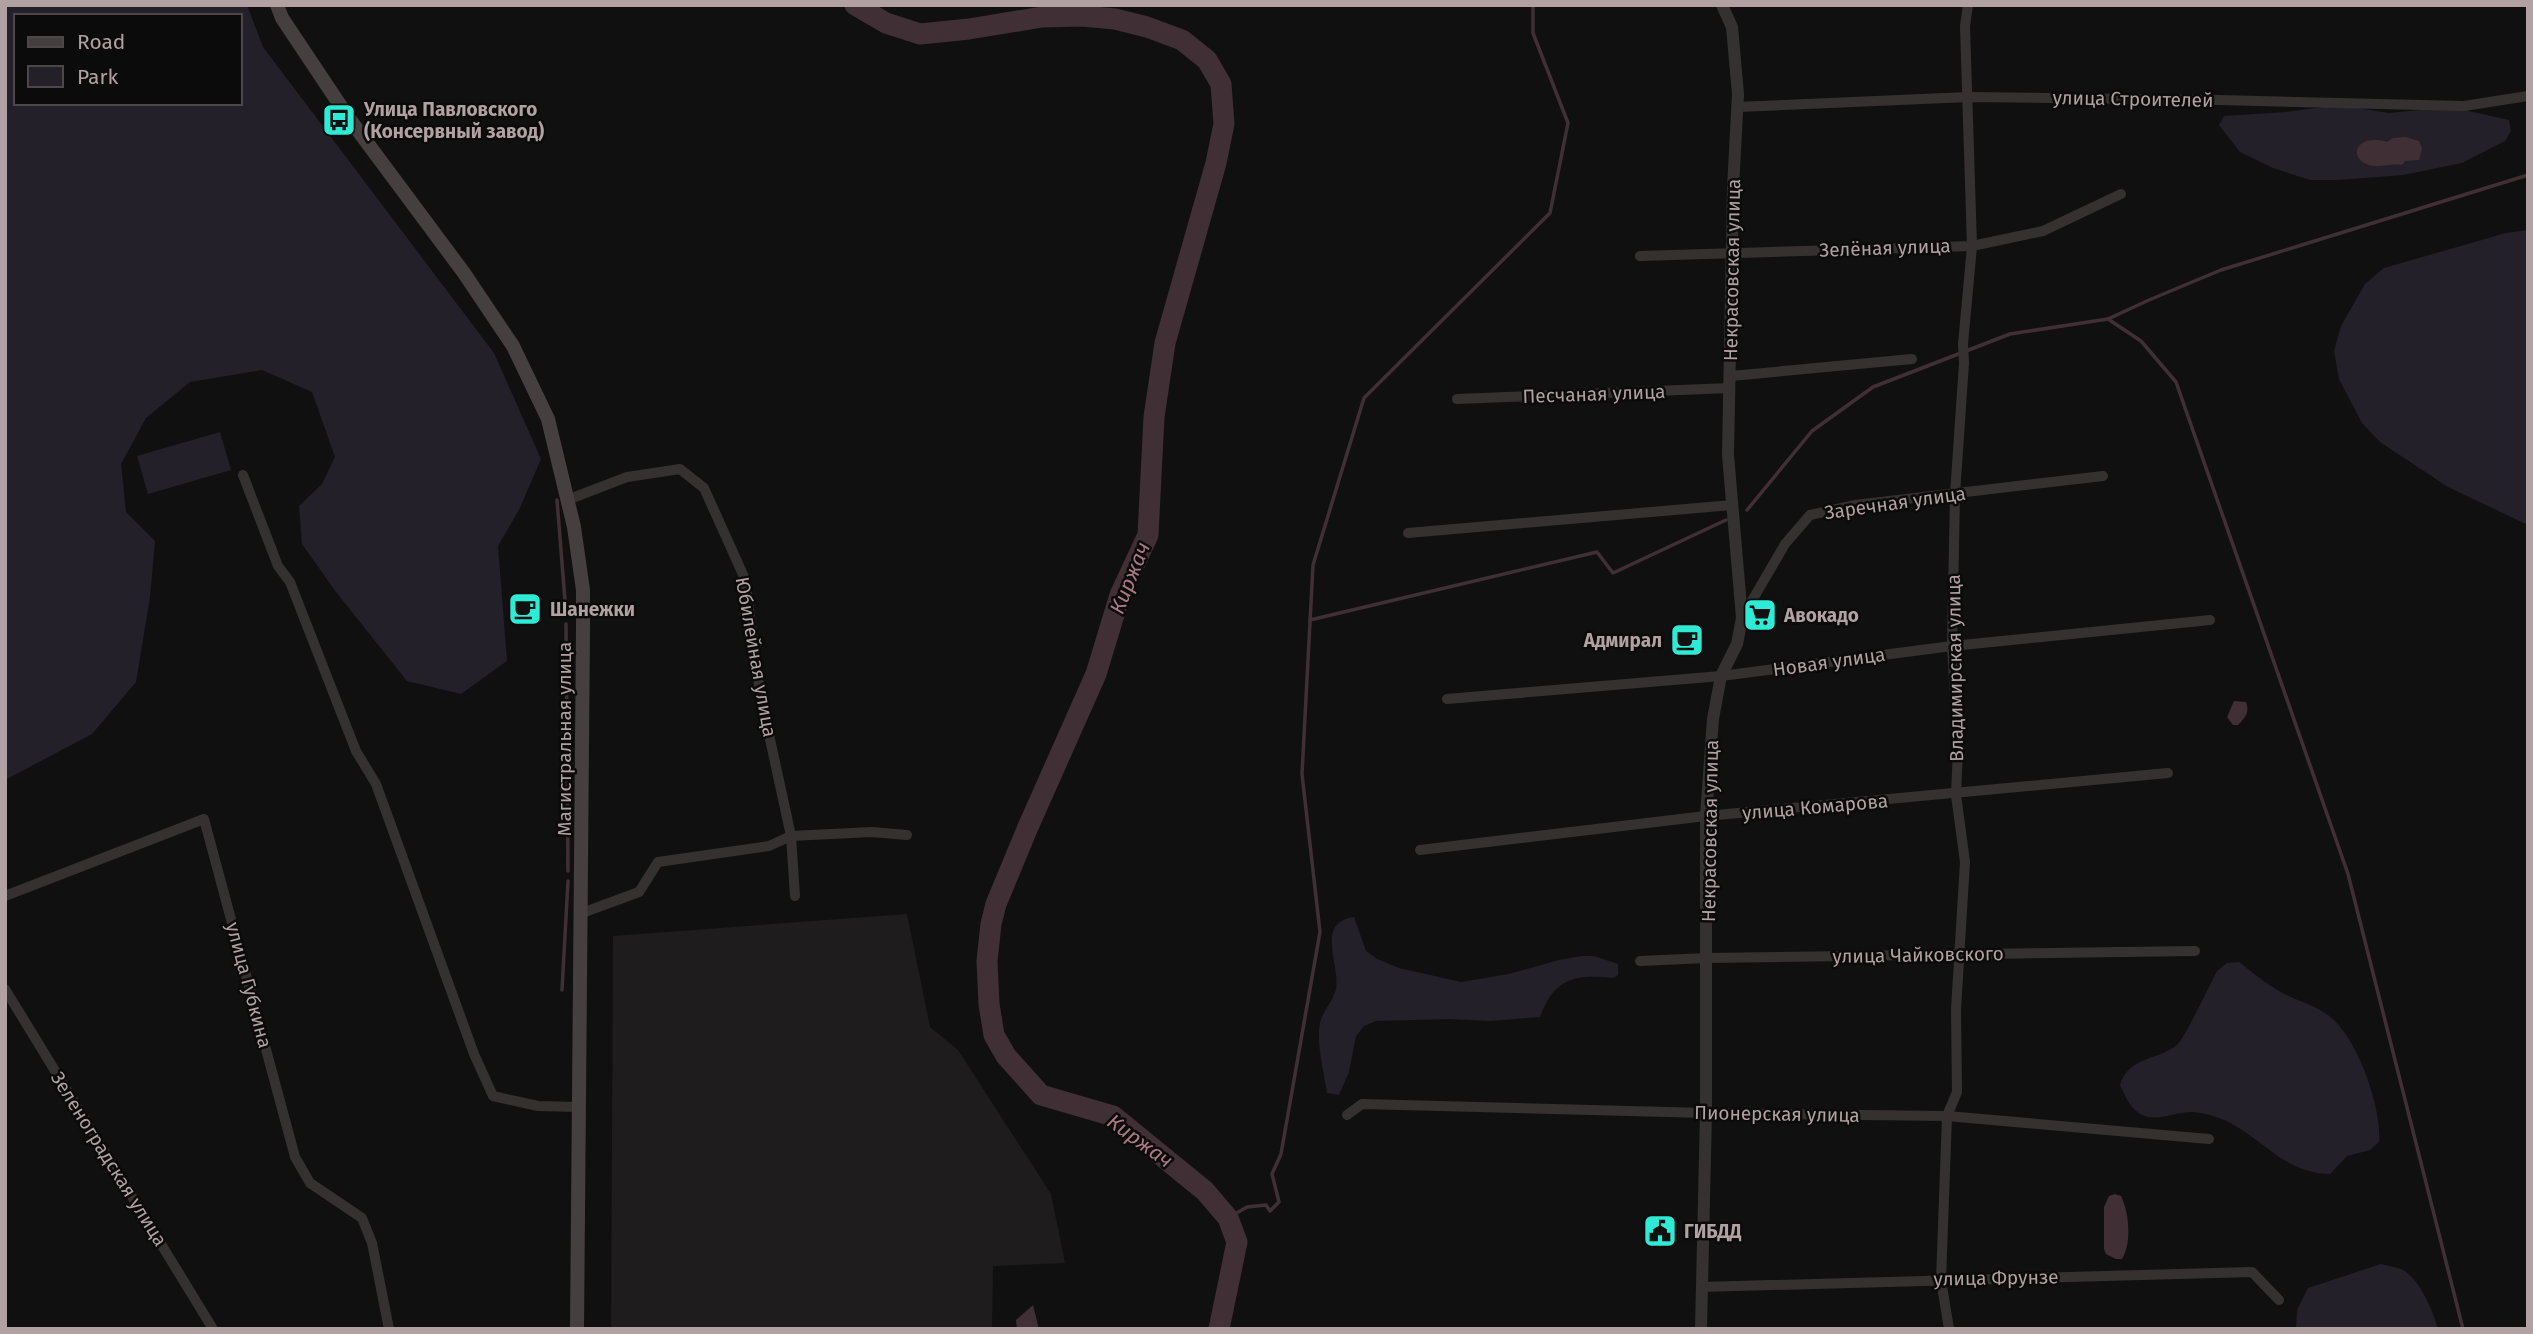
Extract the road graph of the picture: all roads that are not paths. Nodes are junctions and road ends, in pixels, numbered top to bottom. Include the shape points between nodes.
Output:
1 (277, 5) edge
2 (1722, 5) edge
3 (1968, 5) edge
4 (2528, 96) edge
5 (1968, 97) junction
6 (1737, 107) junction
7 (2120, 194) dead end
8 (1972, 246) junction
9 (1732, 253) junction
10 (1640, 257) dead end
11 (1912, 359) dead end
12 (1731, 382) junction
13 (1457, 399) dead end
14 (243, 475) dead end
15 (2102, 476) dead end
16 (1955, 494) junction
17 (567, 500) junction
18 (1732, 505) junction
19 (1408, 533) dead end
20 (1742, 618) junction
21 (2210, 620) dead end
22 (1952, 646) junction
23 (1721, 676) junction
24 (1447, 699) dead end
25 (2168, 773) dead end
26 (1956, 795) junction
27 (1706, 816) junction
28 (907, 835) dead end
29 (791, 836) junction
30 (1420, 850) dead end
31 (5, 896) edge
32 (795, 896) dead end
33 (582, 913) junction
34 (2196, 951) dead end
35 (1961, 954) junction
36 (1707, 958) junction
37 (1640, 961) dead end
38 (5, 989) edge
39 (578, 1107) junction
40 (1706, 1114) junction
41 (1347, 1115) dead end
42 (1947, 1116) junction
43 (2209, 1139) dead end
44 (1941, 1280) junction
45 (1701, 1287) junction
46 (2279, 1300) dead end
47 (213, 1329) edge
48 (388, 1329) edge
49 (577, 1329) edge
50 (1701, 1329) edge
51 (1949, 1329) edge

1 - 17 main road, Магистральная улица via 348,117 513,346 548,418
2 - 6 street, Некрасовская улица via 1732,27
3 - 5 street, Владимирская улица
4 - 5 street, улица Строителей via 2464,106
5 - 6 street, улица Строителей
5 - 8 street, Владимирская улица
6 - 9 street, Некрасовская улица
7 - 8 street, Зелёная улица via 2043,231
8 - 9 street, Зелёная улица
8 - 16 street, Владимирская улица
9 - 10 street, Зелёная улица
9 - 12 street, Некрасовская улица
11 - 12 street, Песчаная улица
12 - 13 street, Песчаная улица
12 - 18 street, Некрасовская улица via 1728,455
14 - 39 street via 356,751 376,784 493,1096 538,1106
15 - 16 street, Заречная улица
16 - 20 street, Заречная улица via 1855,505 1810,516 1785,544
16 - 22 street, Владимирская улица
17 - 29 street, Юбилейная улица via 627,477 680,469 704,488 745,579 760,693
17 - 33 main road, Магистральная улица via 583,590
18 - 19 street
18 - 20 street, Некрасовская улица
20 - 23 street, Некрасовская улица via 1737,645
21 - 22 street, Новая улица
22 - 23 street, Новая улица
22 - 26 street, Владимирская улица
23 - 24 street, Новая улица
23 - 27 street, Некрасовская улица
25 - 26 street, улица Комарова
26 - 27 street, улица Комарова
26 - 35 street, Владимирская улица via 1965,862
27 - 30 street, улица Комарова
27 - 36 street, Некрасовская улица
28 - 29 street
29 - 32 street, Юбилейная улица
29 - 33 street via 769,846 658,862 639,891
31 - 48 street, улица Губкина via 204,819 295,1157 310,1183 362,1218 372,1243
33 - 39 main road, Магистральная улица
34 - 35 street, улица Чайковского
35 - 36 street, улица Чайковского
35 - 42 street, Владимирская улица via 1957,1092
36 - 37 street, улица Чайковского
36 - 40 street, Некрасовская улица
38 - 47 street, Зеленоградская улица
39 - 49 main road, Магистральная улица
40 - 41 street, Пионерская улица via 1362,1104
40 - 42 street, Пионерская улица
40 - 45 street, Некрасовская улица
42 - 43 street, Пионерская улица
42 - 44 street, Владимирская улица
44 - 45 street, улица Фрунзе
44 - 46 street, улица Фрунзе via 2252,1272
44 - 51 street, Владимирская улица
45 - 50 street, Некрасовская улица

